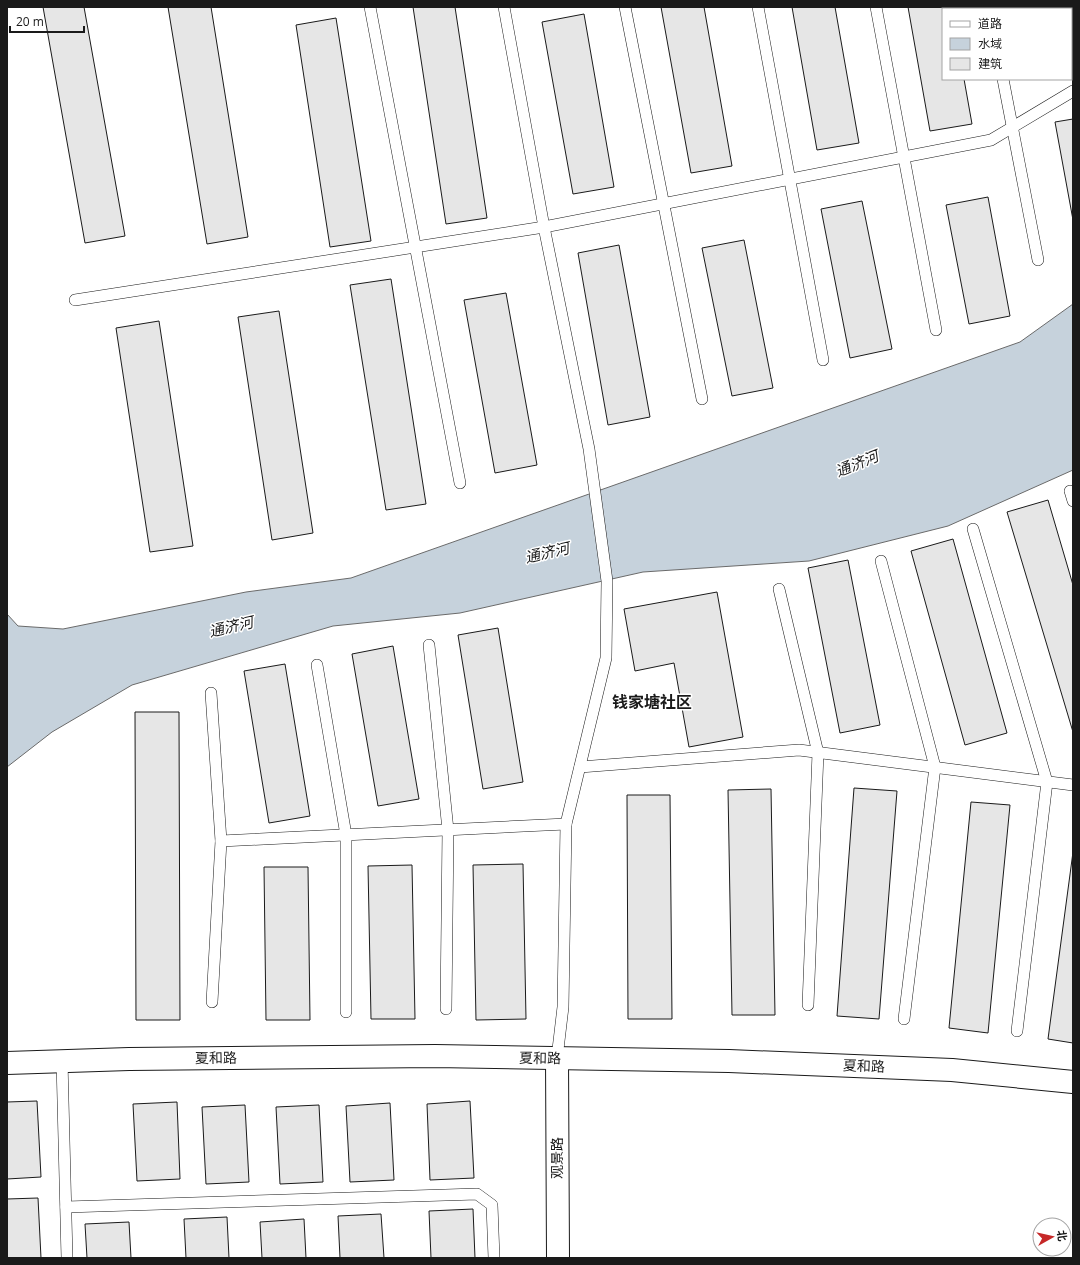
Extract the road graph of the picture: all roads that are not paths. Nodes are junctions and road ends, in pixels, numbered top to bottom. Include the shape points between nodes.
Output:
1 (370, 7) edge
2 (504, 7) edge
3 (624, 7) edge
4 (758, 7) edge
5 (876, 7) edge
6 (1003, 80) edge
7 (1073, 91) edge
8 (1012, 127) junction
9 (904, 156) junction
10 (790, 179) junction
11 (663, 204) junction
12 (544, 227) junction
13 (416, 247) junction
14 (1038, 260) dead end
15 (75, 300) dead end
16 (936, 330) dead end
17 (823, 360) dead end
18 (702, 399) dead end
19 (460, 483) dead end
20 (973, 529) dead end
21 (881, 561) dead end
22 (779, 589) dead end
23 (430, 644) dead end
24 (317, 665) dead end
25 (211, 693) dead end
26 (818, 753) junction
27 (935, 767) junction
28 (580, 768) junction
29 (1047, 782) junction
30 (1073, 785) edge
31 (566, 824) junction
32 (448, 830) junction
33 (346, 835) junction
34 (221, 841) junction
35 (212, 1002) dead end
36 (808, 1005) dead end
37 (446, 1009) dead end
38 (346, 1012) dead end
39 (904, 1019) dead end
40 (1017, 1031) dead end
41 (557, 1058) junction
42 (62, 1061) junction
43 (7, 1064) edge
44 (1073, 1082) edge
45 (66, 1207) junction
46 (67, 1258) edge
47 (494, 1258) edge
48 (558, 1258) edge

1 - 13 lane
2 - 12 lane
3 - 11 lane
4 - 10 lane
5 - 9 lane
6 - 8 lane
7 - 8 lane
8 - 9 lane via 991,140
8 - 14 lane
9 - 10 lane
9 - 16 lane
10 - 11 lane
10 - 17 lane
11 - 12 lane
11 - 18 lane
12 - 13 lane
12 - 28 lane via 588,449 607,581 606,658
13 - 15 lane
13 - 19 lane
20 - 29 lane
21 - 27 lane
22 - 26 lane
23 - 32 lane
24 - 33 lane
25 - 34 lane
26 - 27 lane
26 - 28 lane via 799,750
26 - 36 lane
27 - 29 lane
27 - 39 lane
28 - 31 lane
29 - 30 lane
29 - 40 lane
31 - 32 lane
31 - 41 lane via 563,1007
32 - 33 lane
32 - 37 lane
33 - 34 lane
33 - 38 lane
34 - 35 lane
41 - 42 street, 夏和路 via 435,1056
41 - 44 street, 夏和路 via 729,1061 952,1070
41 - 48 street, 观景路
42 - 43 street, 夏和路
42 - 45 lane
45 - 46 lane
45 - 47 lane via 477,1194 492,1206

